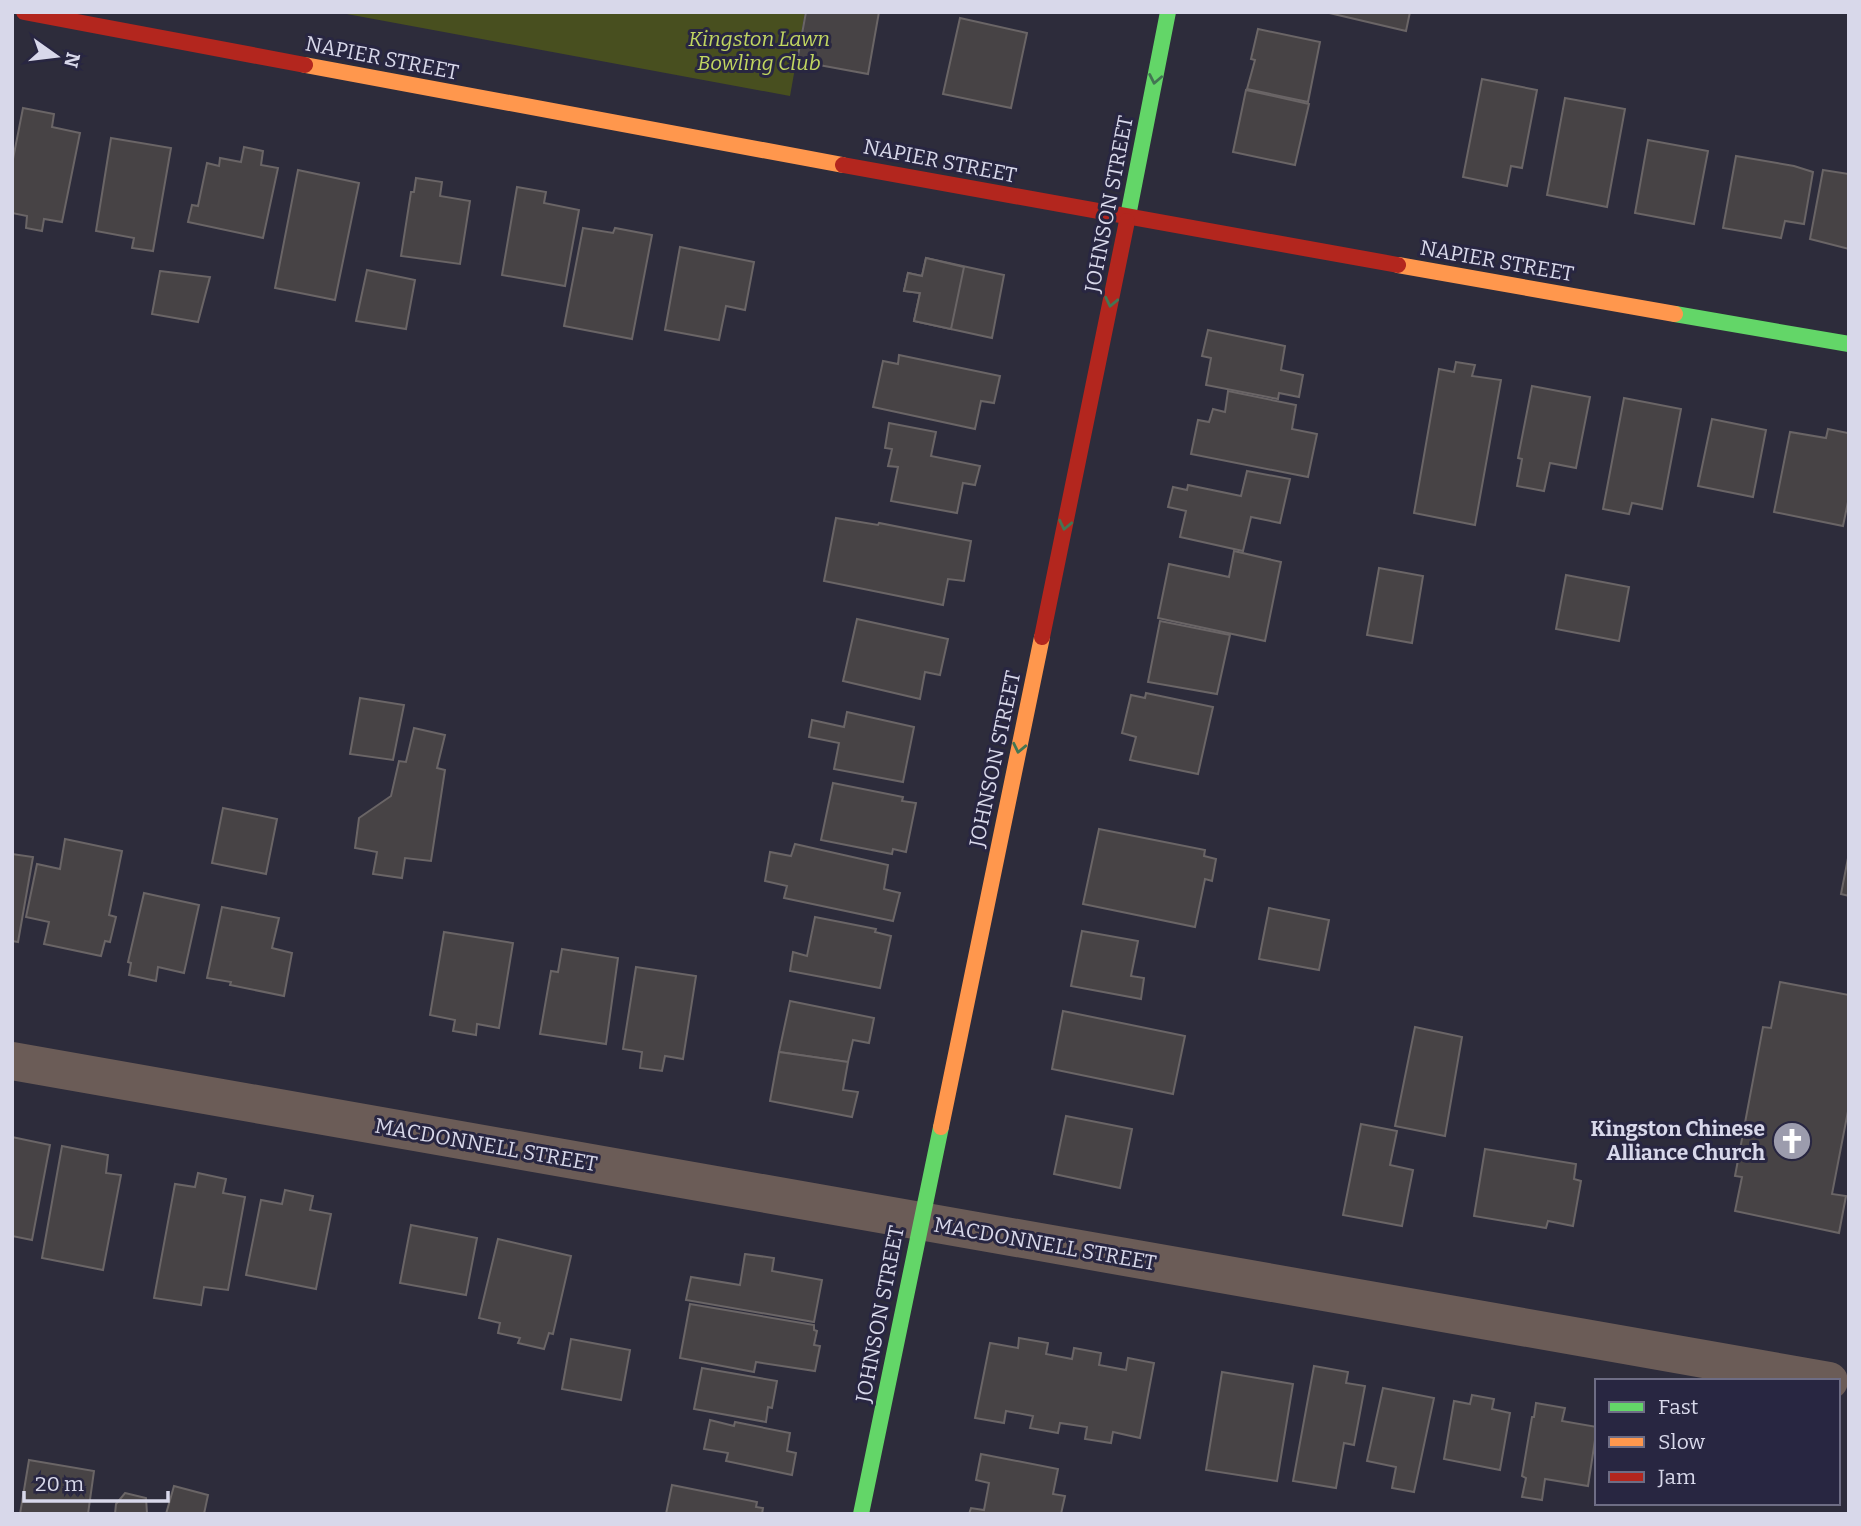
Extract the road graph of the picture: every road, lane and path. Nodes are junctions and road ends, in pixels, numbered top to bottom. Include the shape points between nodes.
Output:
1 (24, 12) edge
2 (1168, 12) edge
3 (1128, 218) junction
4 (1849, 344) edge
5 (12, 1060) edge
6 (920, 1222) junction
7 (1818, 1379) edge
8 (861, 1514) edge

1 - 3 street, NAPIER STREET
2 -> 3 street, JOHNSON STREET
3 - 4 street, NAPIER STREET
3 -> 6 street, JOHNSON STREET
5 - 6 street, MACDONNELL STREET
6 - 7 street, MACDONNELL STREET
6 - 8 street, JOHNSON STREET

